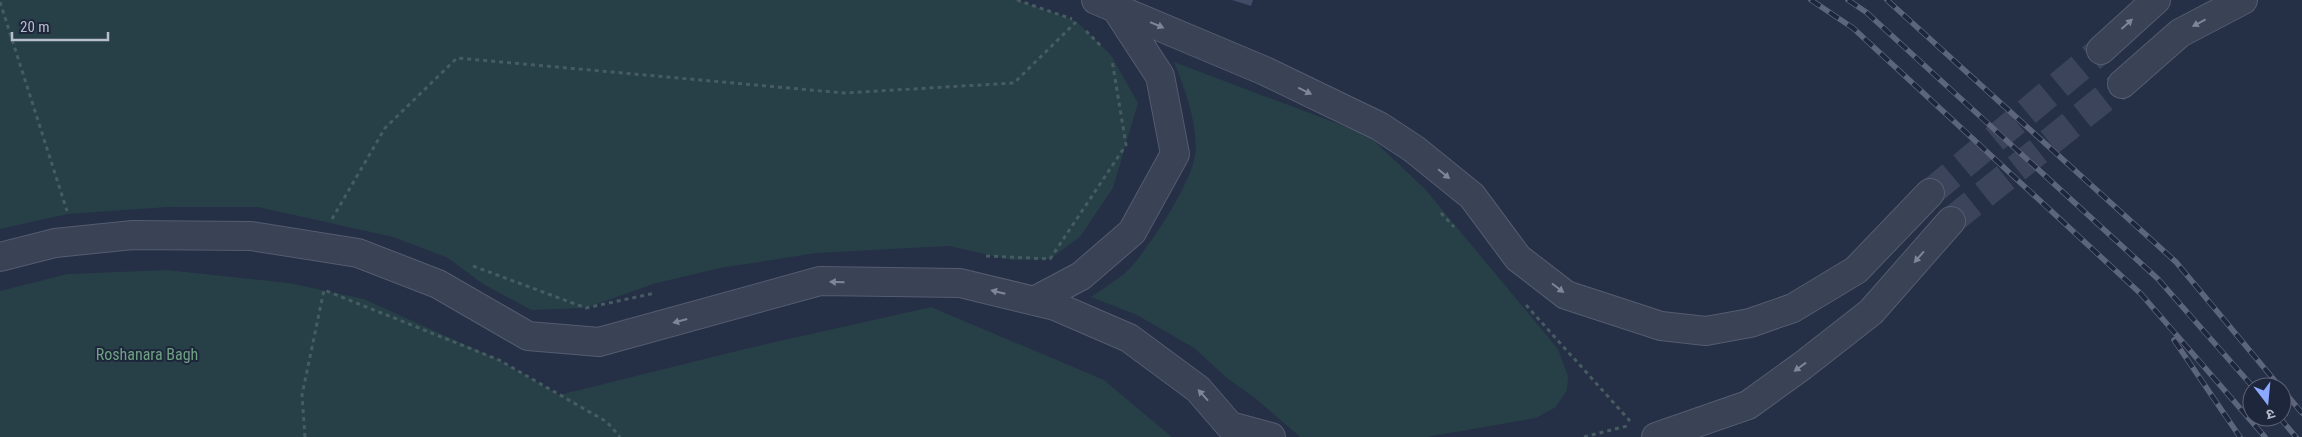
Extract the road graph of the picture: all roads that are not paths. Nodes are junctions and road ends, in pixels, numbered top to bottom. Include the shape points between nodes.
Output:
1 (2156, 0) edge
2 (2243, 0) edge
3 (1105, 4) edge
4 (2100, 50) tunnel mouth
5 (2122, 84) tunnel mouth
6 (1930, 193) tunnel mouth
7 (1951, 221) tunnel mouth
8 (0, 257) edge
9 (1034, 301) junction
10 (1233, 431) edge
11 (1271, 437) edge
12 (1656, 437) edge

4 -> 1 street
2 -> 5 street via 2180,33
3 -> 6 street via 1265,71 1379,126 1414,149 1472,196 1518,258 1566,295 1661,326 1706,331 1750,323 1792,308 1856,270
3 - 9 street via 1160,76 1175,154 1132,232 1081,276
7 -> 12 street via 1871,312 1802,366 1748,405
9 -> 8 street via 960,283 820,281 598,342 528,336 438,284 358,254 250,236 133,235 55,243
10 -> 9 street via 1198,389 1129,338 1054,306
10 - 11 street

